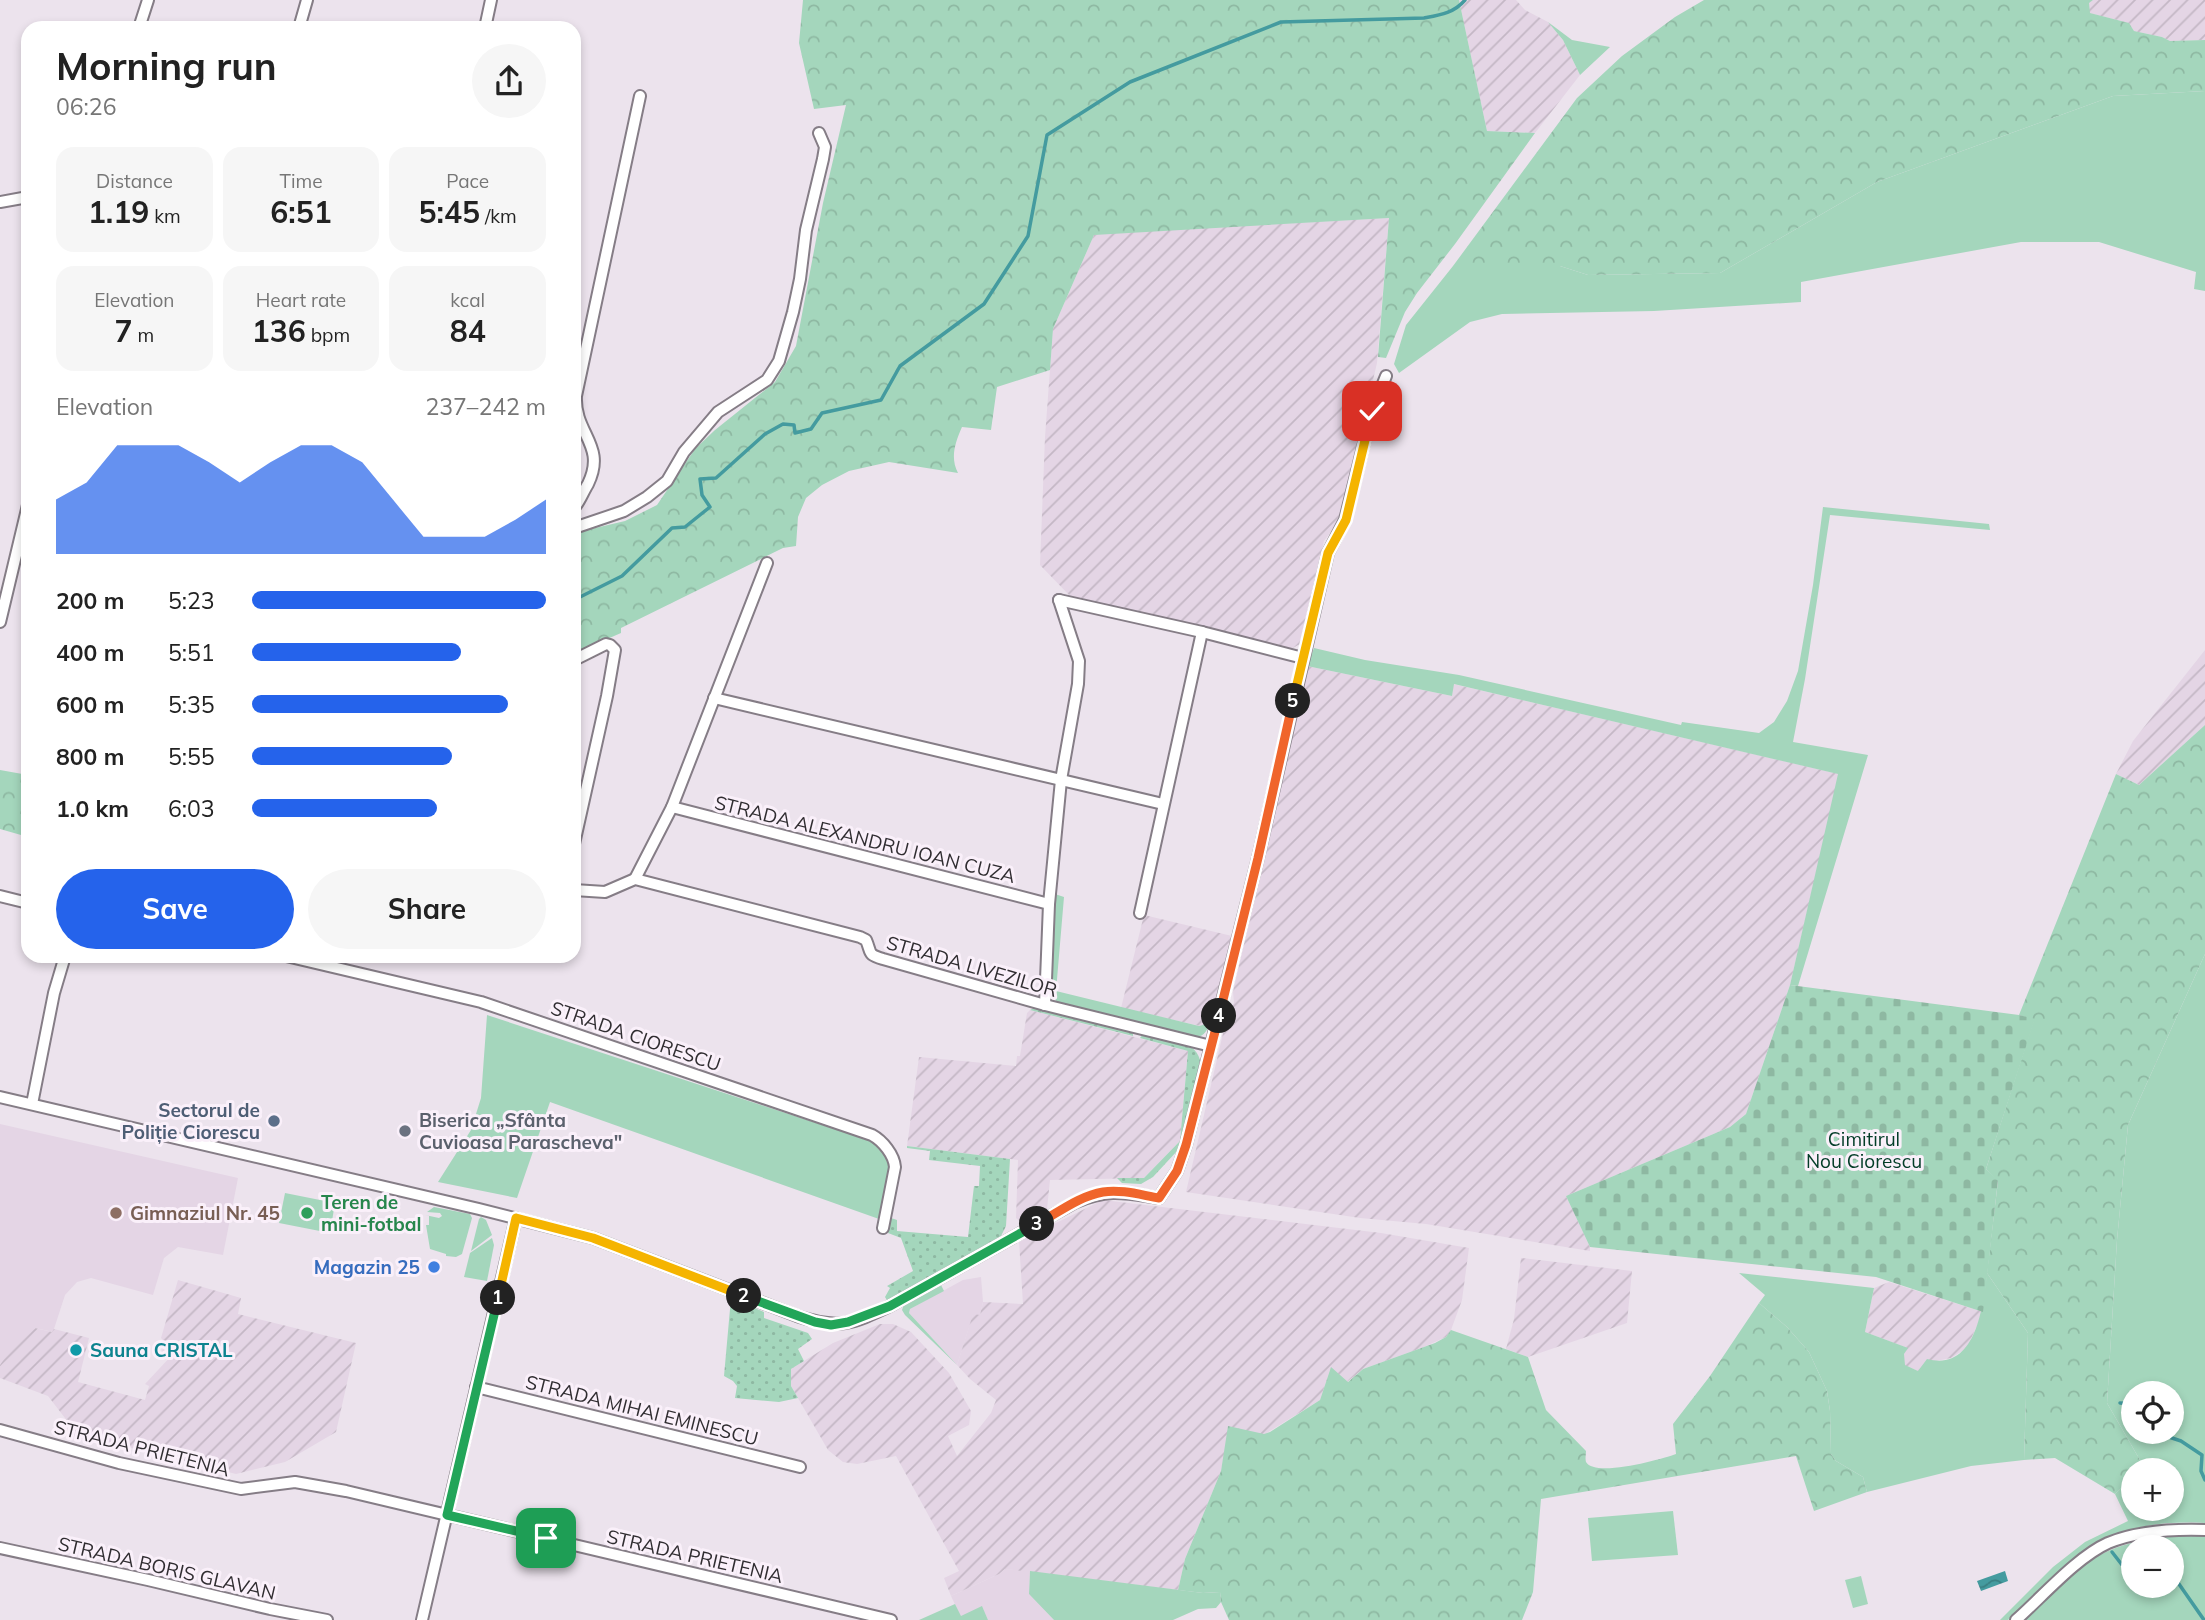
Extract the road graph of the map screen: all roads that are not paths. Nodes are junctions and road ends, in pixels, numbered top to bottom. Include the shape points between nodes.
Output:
1 (148, 0) edge
2 (307, 0) edge
3 (491, 0) edge
4 (141, 21) edge
5 (301, 21) edge
6 (486, 21) edge
7 (640, 96) dead end
8 (820, 133) dead end
9 (21, 198) edge
10 (0, 202) edge
11 (581, 373) edge
12 (1386, 376) dead end
13 (581, 425) edge
14 (581, 495) edge
15 (581, 525) edge
16 (21, 534) edge
17 (767, 563) dead end
18 (0, 622) edge
19 (1202, 632) junction
20 (581, 656) edge
21 (1303, 658) junction
22 (714, 698) junction
23 (1060, 780) junction
24 (1163, 804) junction
25 (672, 807) junction
26 (581, 813) edge
27 (635, 879) junction
28 (581, 890) edge
29 (0, 896) edge
30 (21, 900) edge
31 (1049, 904) junction
32 (1140, 913) dead end
33 (63, 963) edge
34 (316, 963) edge
35 (1045, 1005) junction
36 (1211, 1046) junction
37 (0, 1097) edge
38 (32, 1104) junction
39 (516, 1218) junction
40 (883, 1228) dead end
41 (476, 1387) junction
42 (0, 1430) edge
43 (800, 1467) dead end
44 (447, 1515) junction
45 (2205, 1530) edge
46 (0, 1548) edge
47 (327, 1620) edge
48 (422, 1620) edge
49 (891, 1620) edge
50 (2016, 1620) edge

1 - 4 street
2 - 5 street
3 - 6 street
7 - 11 street
8 - 15 street via 823,159 779,361 767,380 718,412 684,452 667,481 624,510
9 - 10 street
12 - 21 street via 1372,411 1346,520 1328,553
13 - 14 street via 594,450 595,464
16 - 18 street
17 - 22 street
19 - 21 street
19 - 23 street via 1059,600 1079,661
19 - 24 street
20 - 26 street via 606,644 613,647 615,656
21 - 36 street
22 - 23 street
22 - 25 street
23 - 24 street
23 - 31 street
24 - 32 street
25 - 27 street
25 - 31 street, STRADA ALEXANDRU IOAN CUZA
27 - 28 street via 605,892
27 - 35 street, STRADA LIVEZILOR via 860,937 872,956
29 - 30 street
31 - 35 street
33 - 38 street
34 - 40 street, STRADA CIORESCU via 481,1002 872,1135 894,1159 895,1167
35 - 36 street, STRADA LIVEZILOR
36 - 39 street via 1186,1145 1177,1171 1159,1198 1112,1192 1092,1195 890,1306 848,1322 815,1322 593,1238
37 - 38 street
38 - 39 street
39 - 41 street
41 - 43 street, STRADA MIHAI EMINESCU
41 - 44 street
42 - 44 street, STRADA PRIETENIA via 119,1463 241,1489 309,1484
44 - 48 street
44 - 49 street, STRADA PRIETENIA
45 - 50 street via 2132,1536 2109,1543 2081,1561
46 - 47 street, STRADA BORIS GLAVAN

